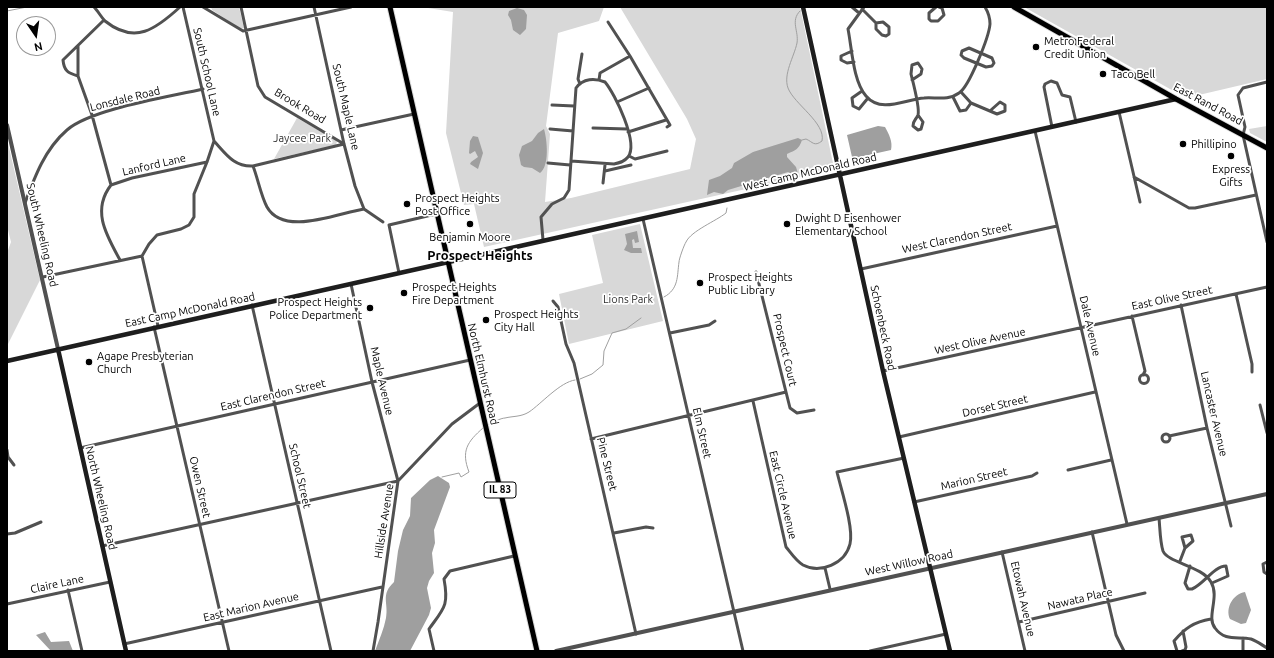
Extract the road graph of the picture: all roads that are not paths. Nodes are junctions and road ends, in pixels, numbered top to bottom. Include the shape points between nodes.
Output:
1 (94, 7) edge
2 (103, 7) edge
3 (181, 7) edge
4 (203, 7) edge
5 (241, 7) edge
6 (314, 7) edge
7 (351, 7) edge
8 (390, 7) edge
9 (803, 7) edge
10 (852, 7) edge
11 (940, 7) edge
12 (985, 7) edge
13 (1014, 7) edge
14 (863, 8) edge
15 (99, 11) junction
16 (859, 13) junction
17 (316, 15) junction
18 (104, 20) junction
19 (608, 22) dead end
20 (876, 22) junction
21 (246, 31) junction
22 (78, 46) junction
23 (852, 50) junction
24 (582, 54) dead end
25 (981, 54) junction
26 (630, 56) junction
27 (854, 62) junction
28 (976, 63) junction
29 (78, 76) junction
30 (599, 80) junction
31 (912, 80) junction
32 (1267, 82) edge
33 (580, 84) junction
34 (649, 88) junction
35 (203, 89) junction
36 (862, 91) junction
37 (961, 92) junction
38 (953, 97) junction
39 (868, 98) junction
40 (1176, 99) junction
41 (916, 100) junction
42 (617, 102) junction
43 (971, 103) junction
44 (552, 105) dead end
45 (574, 106) junction
46 (991, 110) junction
47 (1119, 112) junction
48 (414, 114) junction
49 (92, 115) junction
50 (918, 115) junction
51 (666, 120) junction
52 (1076, 122) junction
53 (7, 125) edge
54 (667, 126) dead end
55 (1052, 127) junction
56 (593, 128) dead end
57 (341, 130) junction
58 (550, 130) dead end
59 (628, 130) junction
60 (573, 131) junction
61 (1035, 131) junction
62 (1243, 135) junction
63 (214, 141) junction
64 (344, 144) junction
65 (1267, 148) edge
66 (667, 151) dead end
67 (629, 156) junction
68 (207, 162) junction
69 (548, 163) dead end
70 (571, 163) junction
71 (606, 164) junction
72 (631, 165) dead end
73 (253, 166) junction
74 (605, 171) junction
75 (840, 174) junction
76 (1134, 177) junction
77 (603, 183) dead end
78 (110, 185) junction
79 (1256, 195) junction
80 (1140, 202) dead end
81 (25, 203) junction
82 (364, 209) junction
83 (436, 214) junction
84 (643, 218) junction
85 (383, 222) dead end
86 (1057, 226) junction
87 (543, 240) junction
88 (1267, 242) edge
89 (142, 256) junction
90 (120, 260) junction
91 (448, 262) junction
92 (861, 269) junction
93 (400, 272) junction
94 (756, 272) dead end
95 (43, 277) junction
96 (351, 284) junction
97 (1267, 287) edge
98 (1236, 294) junction
99 (553, 301) dead end
100 (1181, 305) junction
101 (252, 306) junction
102 (1132, 316) junction
103 (715, 320) dead end
104 (156, 326) junction
105 (1082, 328) junction
106 (670, 333) junction
107 (58, 349) junction
108 (470, 360) junction
109 (7, 361) edge
110 (883, 371) junction
111 (1252, 372) dead end
112 (1143, 374) dead end
113 (372, 382) junction
114 (786, 392) junction
115 (1095, 392) junction
116 (753, 401) junction
117 (480, 403) junction
118 (275, 404) junction
119 (1260, 405) dead end
120 (814, 410) dead end
121 (689, 415) junction
122 (177, 426) junction
123 (1207, 428) junction
124 (1267, 433) edge
125 (1169, 436) dead end
126 (899, 437) junction
127 (591, 439) junction
128 (80, 448) junction
129 (7, 450) edge
130 (904, 458) junction
131 (1111, 460) junction
132 (14, 465) dead end
133 (1068, 470) dead end
134 (1037, 473) dead end
135 (398, 481) junction
136 (1267, 494) edge
137 (914, 502) junction
138 (297, 503) junction
139 (1226, 503) junction
140 (1159, 518) junction
141 (41, 522) dead end
142 (1127, 524) junction
143 (200, 525) junction
144 (1231, 526) dead end
145 (653, 528) dead end
146 (1092, 532) junction
147 (614, 533) junction
148 (7, 534) edge
149 (102, 546) junction
150 (1185, 548) junction
151 (1002, 552) junction
152 (514, 556) junction
153 (1180, 561) junction
154 (1267, 562) edge
155 (1190, 566) junction
156 (825, 568) junction
157 (930, 568) junction
158 (1267, 574) edge
159 (1208, 578) junction
160 (110, 582) junction
161 (1212, 582) junction
162 (382, 587) junction
163 (830, 589) junction
164 (68, 590) junction
165 (1145, 593) dead end
166 (320, 601) junction
167 (1108, 602) junction
168 (7, 604) edge
169 (734, 611) junction
170 (1211, 619) junction
171 (1019, 622) junction
172 (222, 623) junction
173 (1183, 631) junction
174 (636, 634) junction
175 (946, 634) junction
176 (1243, 638) junction
177 (124, 644) junction
178 (1267, 648) edge
179 (82, 651) edge
180 (126, 651) edge
181 (229, 651) edge
182 (331, 651) edge
183 (373, 651) edge
184 (434, 651) edge
185 (537, 651) edge
186 (556, 651) edge
187 (743, 651) edge
188 (870, 651) edge
189 (950, 651) edge
190 (1026, 651) edge
191 (1124, 651) edge
192 (1177, 651) edge
193 (1182, 651) edge
194 (1243, 651) edge

1 - 15 street
2 - 15 street
3 - 18 street via 150,30 134,34 121,31
3 - 35 street, South School Lane
4 - 21 street via 240,30
5 - 21 street, Brook Road
6 - 17 street, South Maple Lane
7 - 17 street
8 - 48 main road, North Elmhurst Road / IL 83
9 - 75 main road, Schoenbeck Road
10 - 16 street
11 - 11 street via 929,13 931,21 938,21 944,15
12 - 25 street via 990,24
13 - 40 main road, East Rand Road
14 - 16 street
14 - 20 street
15 - 18 street
16 - 23 street via 848,29
17 - 21 street
17 - 57 street, South Maple Lane
18 - 22 street
19 - 26 street
20 - 20 street via 876,30 882,35 889,34 889,27 883,22
21 - 64 street, Brook Road via 258,86 266,97
22 - 29 street
22 - 29 street via 68,52 63,60 63,68 68,73
23 - 27 street
23 - 27 street via 840,56 846,63
24 - 33 street via 578,79
25 - 28 street
25 - 28 street via 992,58 994,63 989,67
25 - 28 street via 969,48 962,52 964,58
26 - 30 street via 600,73
26 - 34 street
27 - 36 street
28 - 37 street
29 - 49 street
30 - 33 street via 589,80
30 - 42 street via 605,82
31 - 31 street via 921,74 922,69 918,63 912,66
31 - 41 street
32 - 62 street via 1243,88 1238,96 1245,127
33 - 45 street via 576,88
34 - 42 street
34 - 51 street
35 - 49 street, Lonsdale Road
35 - 63 street, South School Lane
36 - 39 street
36 - 39 street via 852,98 853,106 859,109
37 - 38 street
37 - 43 street
38 - 41 street
38 - 43 street via 960,111 966,110
39 - 41 street via 879,104 893,105
40 - 47 main road, West Camp McDonald Road
40 - 62 main road, East Rand Road
41 - 50 street
42 - 59 street
43 - 46 street
44 - 45 street
45 - 60 street
46 - 46 street via 996,114 1006,111 1005,105 1000,102
47 - 52 main road, West Camp McDonald Road
47 - 76 street
48 - 57 street
48 - 83 main road, North Elmhurst Road / IL 83
49 - 78 street
49 - 81 street, Lonsdale Road via 67,129 50,147
50 - 50 street via 913,122 914,129 918,130 922,129 924,122
51 - 54 street via 670,125
51 - 59 street
52 - 55 main road, West Camp McDonald Road
52 - 55 street via 1070,97 1062,95 1057,83 1051,81 1044,87
53 - 81 street, South Wheeling Road
55 - 61 main road, West Camp McDonald Road
56 - 59 street
57 - 64 street, South Maple Lane
58 - 60 street
59 - 67 street via 631,147
60 - 70 street
61 - 75 main road, West Camp McDonald Road
61 - 86 street, Dale Avenue
62 - 65 main road, East Rand Road
62 - 79 street
63 - 68 street
63 - 73 street via 230,159 243,167
64 - 73 street
64 - 82 street, South Maple Lane
66 - 67 street via 635,159
67 - 71 street via 620,162
68 - 78 street, Lanford Lane
68 - 89 street via 194,194 194,217 189,225 158,234 148,244
69 - 70 street
70 - 71 street
70 - 87 street via 568,194 552,204 541,217
71 - 74 street
72 - 74 street
73 - 82 street via 267,207 276,217 286,222 300,223
74 - 77 street
75 - 84 main road, West Camp McDonald Road
75 - 92 main road, Schoenbeck Road
76 - 79 street via 1189,208
76 - 80 street
78 - 90 street, Lanford Lane via 100,212 103,229
79 - 88 street
81 - 95 street, South Wheeling Road
82 - 85 street
83 - 91 main road, North Elmhurst Road / IL 83
83 - 93 street via 388,226
84 - 87 main road, West Camp McDonald Road
84 - 106 street, Elm Street
86 - 92 street, West Clarendon Street
86 - 105 street, Dale Avenue
87 - 91 main road, West Camp McDonald Road
89 - 90 street
89 - 104 street, Owen Street
90 - 95 street
91 - 93 main road, East Camp McDonald Road
91 - 108 main road, North Elmhurst Road / IL 83
92 - 110 main road, Schoenbeck Road
93 - 96 main road, East Camp McDonald Road
94 - 114 street, Prospect Court
95 - 107 street, South Wheeling Road
96 - 101 main road, East Camp McDonald Road
96 - 113 street, Maple Avenue
97 - 98 street, East Olive Street
98 - 100 street, East Olive Street
98 - 111 street
99 - 127 street, Pine Street via 558,307 566,344 574,363
100 - 102 street, East Olive Street
100 - 123 street, Lancaster Avenue
101 - 104 main road, East Camp McDonald Road
101 - 118 street, School Street
102 - 105 street, East Olive Street
102 - 112 street via 1145,371
103 - 106 street via 709,325
104 - 107 main road, East Camp McDonald Road
104 - 122 street, Owen Street
105 - 110 street, West Olive Avenue
105 - 115 street, Dale Avenue
106 - 121 street, Elm Street
107 - 109 main road, East Camp McDonald Road
107 - 128 main road, North Wheeling Road
108 - 113 street, East Clarendon Street
108 - 117 main road, North Elmhurst Road / IL 83
110 - 126 main road, Schoenbeck Road
113 - 118 street, East Clarendon Street
113 - 135 street, Maple Avenue
114 - 116 street
114 - 120 street, Prospect Court via 790,408 797,413
115 - 126 street, Dorset Street
115 - 131 street, Dale Avenue
116 - 121 street
116 - 156 street, East Circle Avenue via 786,547 802,564 813,568
117 - 135 street, Hillside Avenue via 452,424
117 - 152 main road, North Elmhurst Road / IL 83
118 - 122 street, East Clarendon Street
118 - 138 street, School Street
119 - 124 street
121 - 127 street
121 - 169 street, Elm Street
122 - 128 street, East Clarendon Street
122 - 143 street, Owen Street
123 - 125 street
123 - 139 street, Lancaster Avenue
126 - 130 main road, Schoenbeck Road
127 - 147 street, Pine Street
128 - 149 main road, North Wheeling Road
129 - 132 street
130 - 137 main road, Schoenbeck Road
130 - 156 street via 837,472 851,531 850,544 846,553 835,564
131 - 133 street
131 - 142 street, Dale Avenue
134 - 137 street, Marion Street
135 - 138 street
135 - 162 street, Hillside Avenue
136 - 139 street, West Willow Road
137 - 157 main road, Schoenbeck Road
138 - 143 street
138 - 166 street, School Street
139 - 140 street, West Willow Road
139 - 144 street, Lancaster Avenue
140 - 142 street, West Willow Road
140 - 153 street via 1164,552 1170,558
141 - 148 street
142 - 146 street, West Willow Road
143 - 149 street
143 - 172 street, Owen Street
145 - 147 street
146 - 151 street, West Willow Road
146 - 167 street
147 - 174 street, Pine Street
149 - 160 main road, North Wheeling Road
150 - 150 street via 1193,541 1191,535 1182,537
150 - 153 street
151 - 157 street, West Willow Road
151 - 171 street, Etowah Avenue
152 - 184 street via 450,571 444,579 447,598 444,608 429,629
152 - 185 main road, North Elmhurst Road / IL 83
153 - 155 street
154 - 158 street via 1263,564 1264,572
155 - 159 street
155 - 159 street via 1186,583 1188,589 1195,588
156 - 163 street
157 - 163 street, West Willow Road
157 - 175 main road, Schoenbeck Road
159 - 161 street
159 - 161 street via 1220,567 1227,568 1228,576
160 - 164 street, Claire Lane
160 - 177 main road, North Wheeling Road
161 - 170 street via 1215,601
162 - 166 street, East Marion Avenue
162 - 183 street, Hillside Avenue
163 - 169 street, West Willow Road
164 - 168 street, Claire Lane
164 - 179 street
165 - 167 street, Nawata Place
166 - 172 street, East Marion Avenue
166 - 182 street, School Street
167 - 171 street, Nawata Place
167 - 191 street via 1116,635
169 - 174 street, West Willow Road
169 - 187 street, Elm Street
170 - 173 street via 1198,622
170 - 176 street via 1214,628 1222,634 1231,639
171 - 190 street, Etowah Avenue
172 - 177 street, East Marion Avenue
172 - 181 street, Owen Street
173 - 192 street via 1174,641
173 - 193 street via 1186,647
174 - 186 street, West Willow Road
175 - 188 street
175 - 189 main road, Schoenbeck Road
176 - 178 street via 1252,639
176 - 194 street
177 - 180 main road, North Wheeling Road

